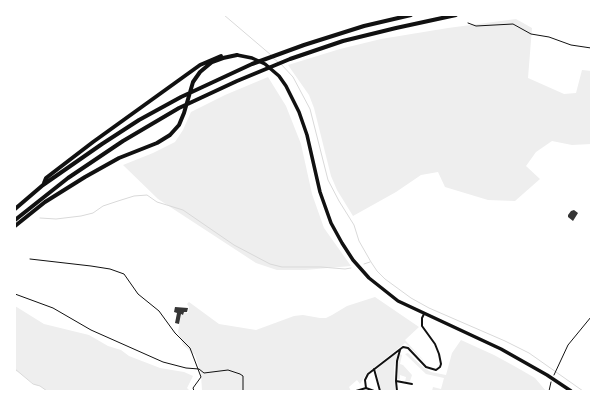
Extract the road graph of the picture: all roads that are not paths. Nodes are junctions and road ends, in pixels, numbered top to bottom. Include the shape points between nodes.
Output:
1 (411, 15) edge
2 (456, 15) edge
3 (237, 55) junction
4 (42, 185) junction
5 (15, 209) edge
6 (15, 220) edge
7 (15, 226) edge
8 (424, 314) junction
9 (401, 349) junction
10 (374, 369) junction
11 (396, 381) junction
12 (412, 384) dead end
13 (366, 388) junction
14 (356, 391) edge
15 (374, 391) edge
16 (380, 391) edge
17 (397, 391) edge
18 (571, 391) edge

1 - 4 highway via 354,29 239,70 139,120
2 - 6 highway via 352,39 290,59 237,81 180,108 102,154
3 - 4 highway via 216,57 200,65 87,146 46,178
3 - 7 highway via 212,62 200,72 193,82 179,125 170,135 84,177 45,202
3 - 8 main road via 259,61 274,70 292,96 307,135 326,211 353,260 390,296
4 - 5 highway
8 - 9 street via 422,326 435,344 440,367 436,370 426,366 408,348
8 - 18 main road via 525,362
9 - 10 street
9 - 11 street
10 - 13 street via 366,377
10 - 16 street
11 - 12 street
11 - 17 street
13 - 14 street
13 - 15 street

